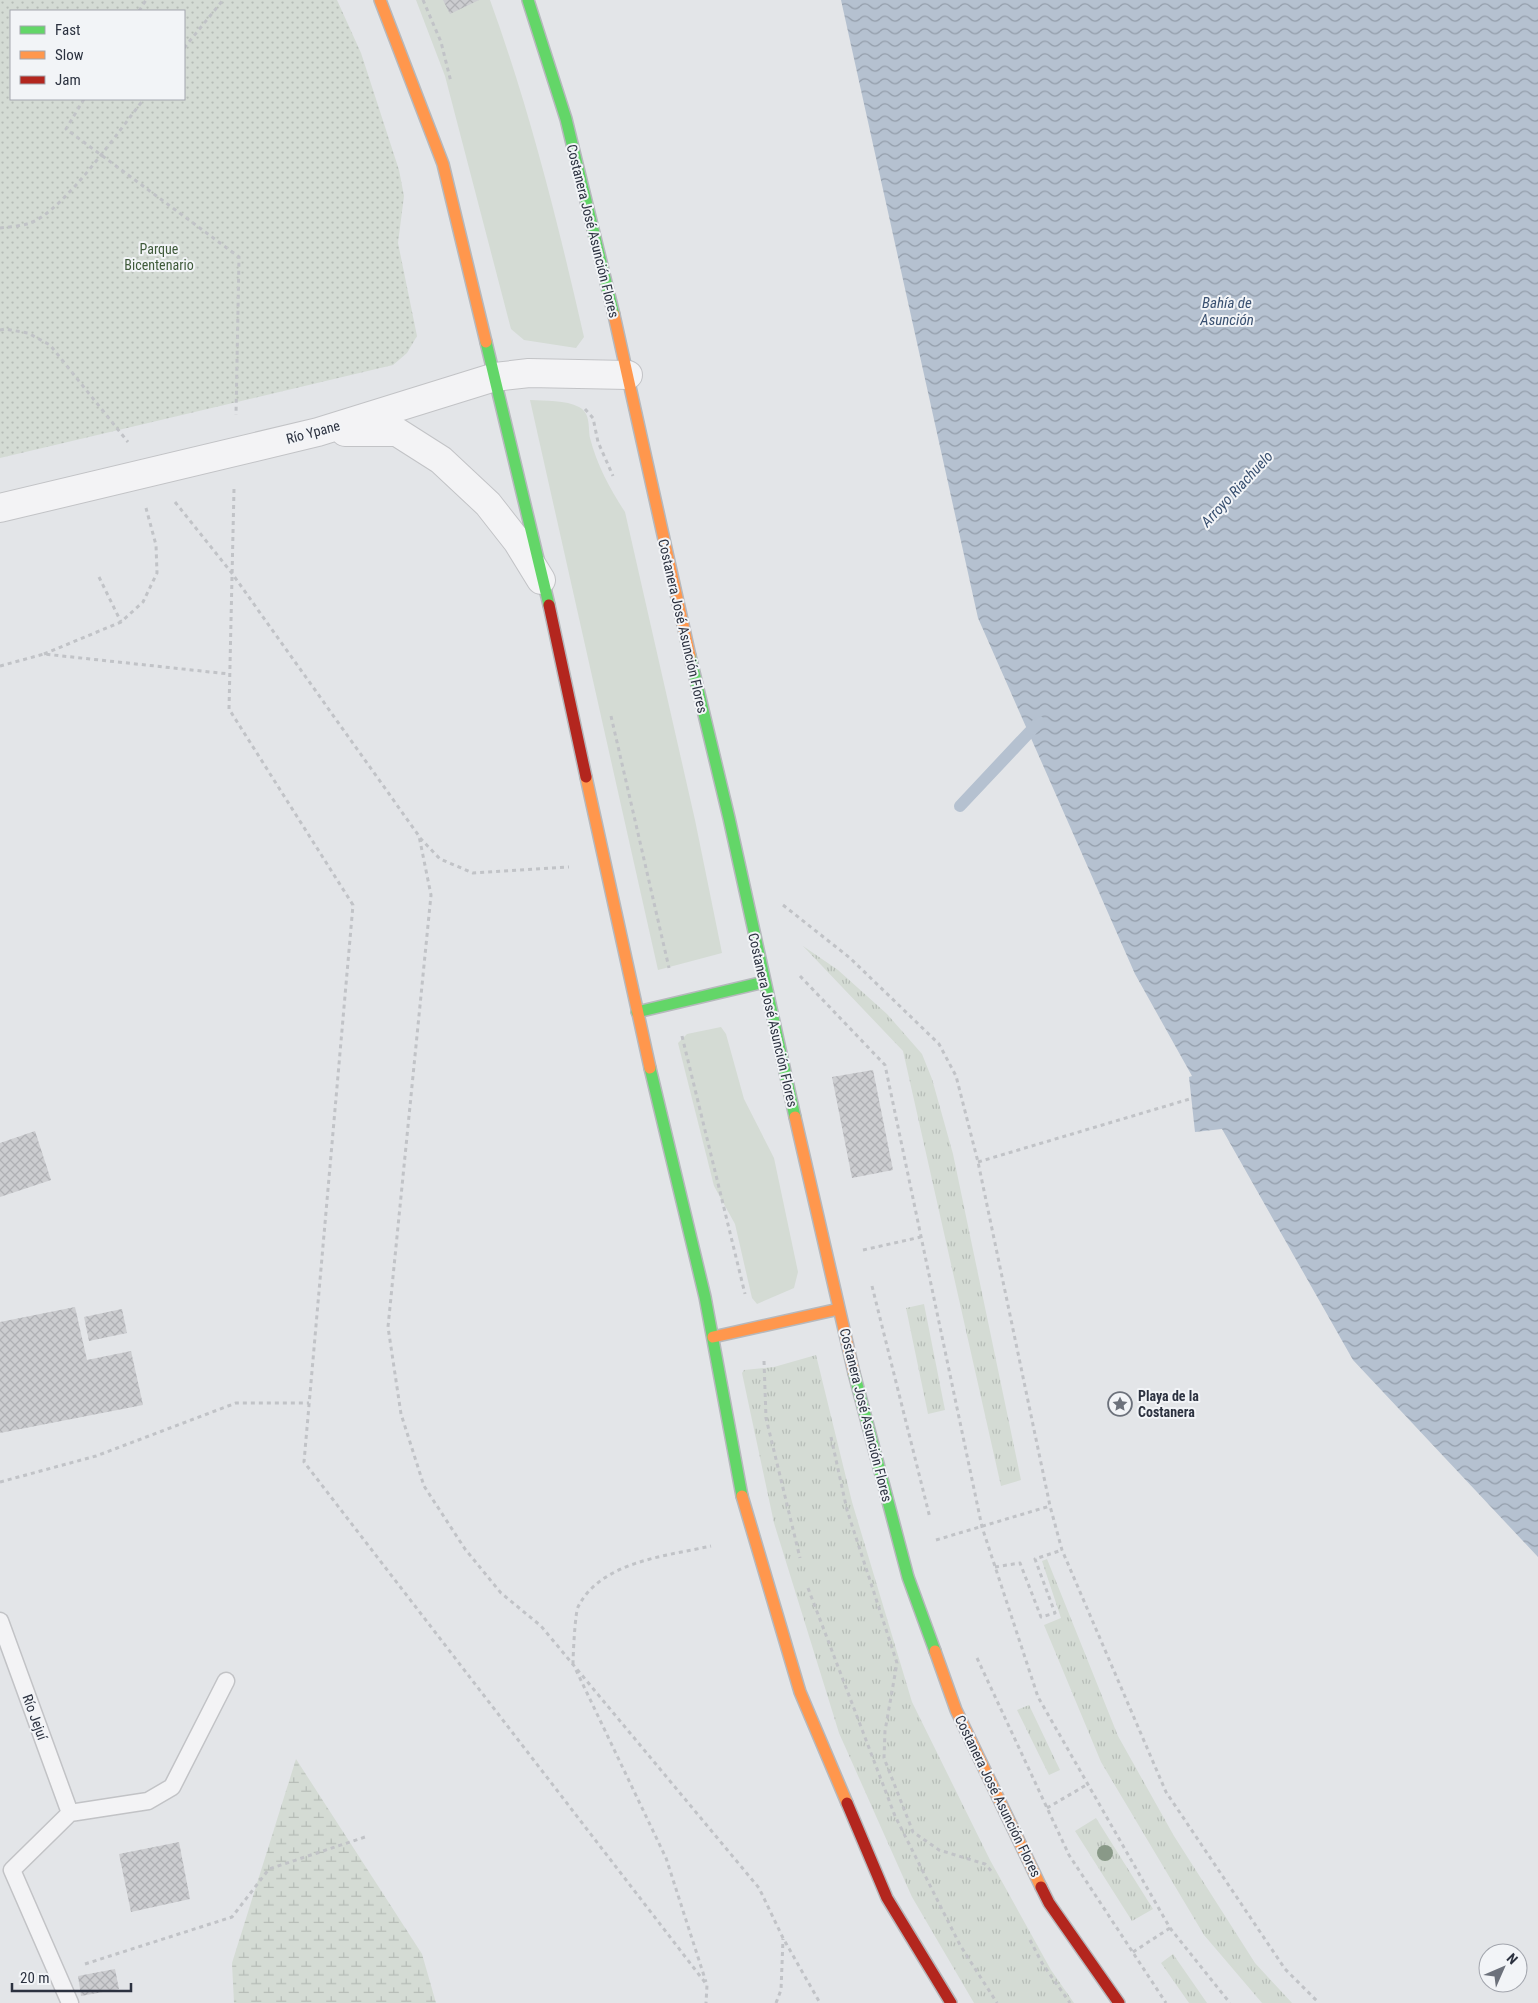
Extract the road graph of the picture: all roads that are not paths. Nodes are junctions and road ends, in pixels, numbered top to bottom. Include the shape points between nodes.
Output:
1 (380, 0) edge
2 (528, 0) edge
3 (628, 375) junction
4 (495, 377) junction
5 (318, 432) junction
6 (0, 508) edge
7 (544, 584) junction
8 (764, 982) junction
9 (637, 1012) junction
10 (839, 1308) junction
11 (713, 1337) junction
12 (0, 1621) edge
13 (226, 1681) dead end
14 (70, 1813) junction
15 (70, 2003) edge
16 (950, 2003) edge
17 (1119, 2003) edge

1 - 4 highway via 443,164
2 - 3 highway, Costanera José Asunción Flores via 566,119
3 - 4 street, Río Ypane via 529,373
3 - 8 highway, Costanera José Asunción Flores
4 - 5 street, Río Ypane
4 - 7 highway
5 - 6 street, Río Ypane
5 - 7 street via 397,432 441,460 488,504 517,541
7 - 9 highway
8 - 9 highway
8 - 10 highway, Costanera José Asunción Flores
9 - 11 highway
10 - 11 highway
10 - 17 highway, Costanera José Asunción Flores via 863,1414 908,1577 956,1710 1049,1903
11 - 16 highway via 739,1485 800,1692 887,1898
12 - 14 lane, Río Jejuí
13 - 14 lane via 172,1787 148,1801
14 - 15 lane via 12,1870

